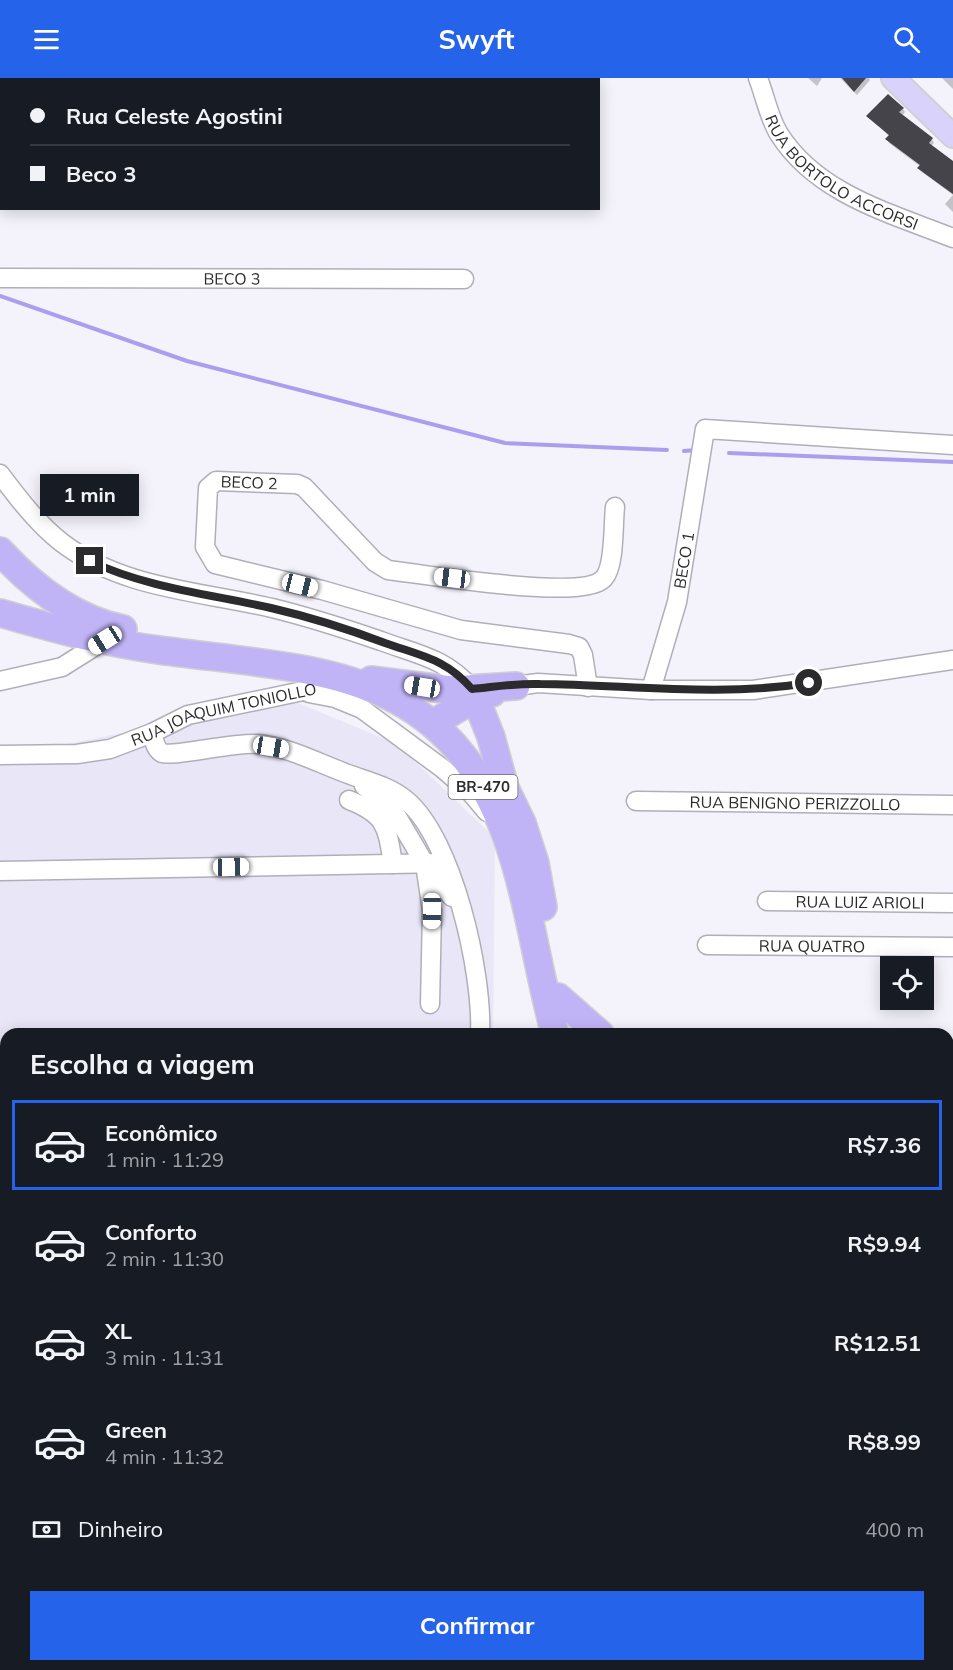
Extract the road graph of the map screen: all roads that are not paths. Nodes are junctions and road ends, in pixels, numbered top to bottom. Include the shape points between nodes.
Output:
1 (758, 78) edge
2 (893, 78) edge
3 (914, 78) edge
4 (953, 115) edge
5 (953, 136) edge
6 (953, 238) edge
7 (0, 278) edge
8 (464, 279) dead end
9 (953, 445) edge
10 (0, 474) edge
11 (615, 507) dead end
12 (2, 560) edge
13 (0, 613) edge
14 (105, 640) junction
15 (953, 660) edge
16 (366, 680) junction
17 (0, 681) edge
18 (516, 686) junction
19 (588, 687) junction
20 (298, 690) junction
21 (651, 690) junction
22 (474, 693) junction
23 (442, 718) junction
24 (152, 733) junction
25 (491, 737) junction
26 (0, 755) edge
27 (345, 773) junction
28 (505, 788) junction
29 (350, 800) dead end
30 (636, 801) dead end
31 (953, 805) edge
32 (505, 834) junction
33 (445, 863) junction
34 (393, 864) junction
35 (425, 864) junction
36 (0, 871) edge
37 (767, 901) dead end
38 (953, 903) edge
39 (459, 906) junction
40 (707, 945) dead end
41 (953, 947) edge
42 (558, 997) junction
43 (430, 1004) dead end
44 (479, 1028) edge
45 (554, 1028) edge
46 (566, 1028) edge
47 (593, 1028) edge

1 - 6 street, RUA BORTOLO ACCORSI via 778,132 796,159 814,175 864,202
2 - 5 main road
3 - 4 main road
7 - 8 street, BECO 3
9 - 21 street, BECO 1 via 705,429 677,602
10 - 22 street via 29,511 60,541 119,575 272,608 356,632 445,664
11 - 19 street, BECO 2 via 609,570 604,579 595,586 537,589 388,570 375,562 297,484 216,481 208,488 205,548 215,564 461,630 579,647 584,655
12 - 14 highway, BR-470 via 45,609
12 - 16 highway, BR-470 via 70,609 104,625 170,639 298,653 341,663
13 - 14 highway
14 - 16 highway, BR-470 via 296,666
14 - 17 street via 62,667
15 - 21 street via 753,690
16 - 20 street
16 - 22 highway
16 - 23 highway, BR-470 via 413,698
16 - 32 highway, BR-470 via 434,727 470,765
18 - 19 street via 538,683
18 - 22 highway
18 - 25 highway via 501,700
19 - 21 street
20 - 24 street, RUA JOAQUIM TONIOLLO via 188,715
20 - 32 street, RUA JOAQUIM TONIOLLO via 362,709 456,780
22 - 23 highway
22 - 25 highway
23 - 28 highway, BR-470
24 - 26 street, RUA JOAQUIM TONIOLLO via 110,749 77,754
24 - 27 street via 162,753 257,744 285,749
25 - 28 highway
27 - 33 street via 388,788 405,799 429,828
27 - 35 street via 392,808
28 - 42 highway, BR-470 via 535,863
29 - 34 street via 379,816 387,829
30 - 31 street, RUA BENIGNO PERIZZOLLO
32 - 45 highway, BR-470
33 - 35 street
33 - 39 street
34 - 35 street
34 - 36 street
35 - 39 street
35 - 43 street via 432,911
37 - 38 street, RUA LUIZ ARIOLI
39 - 44 street via 472,944
40 - 41 street, RUA QUATRO
42 - 46 highway, BR-470
42 - 47 highway

